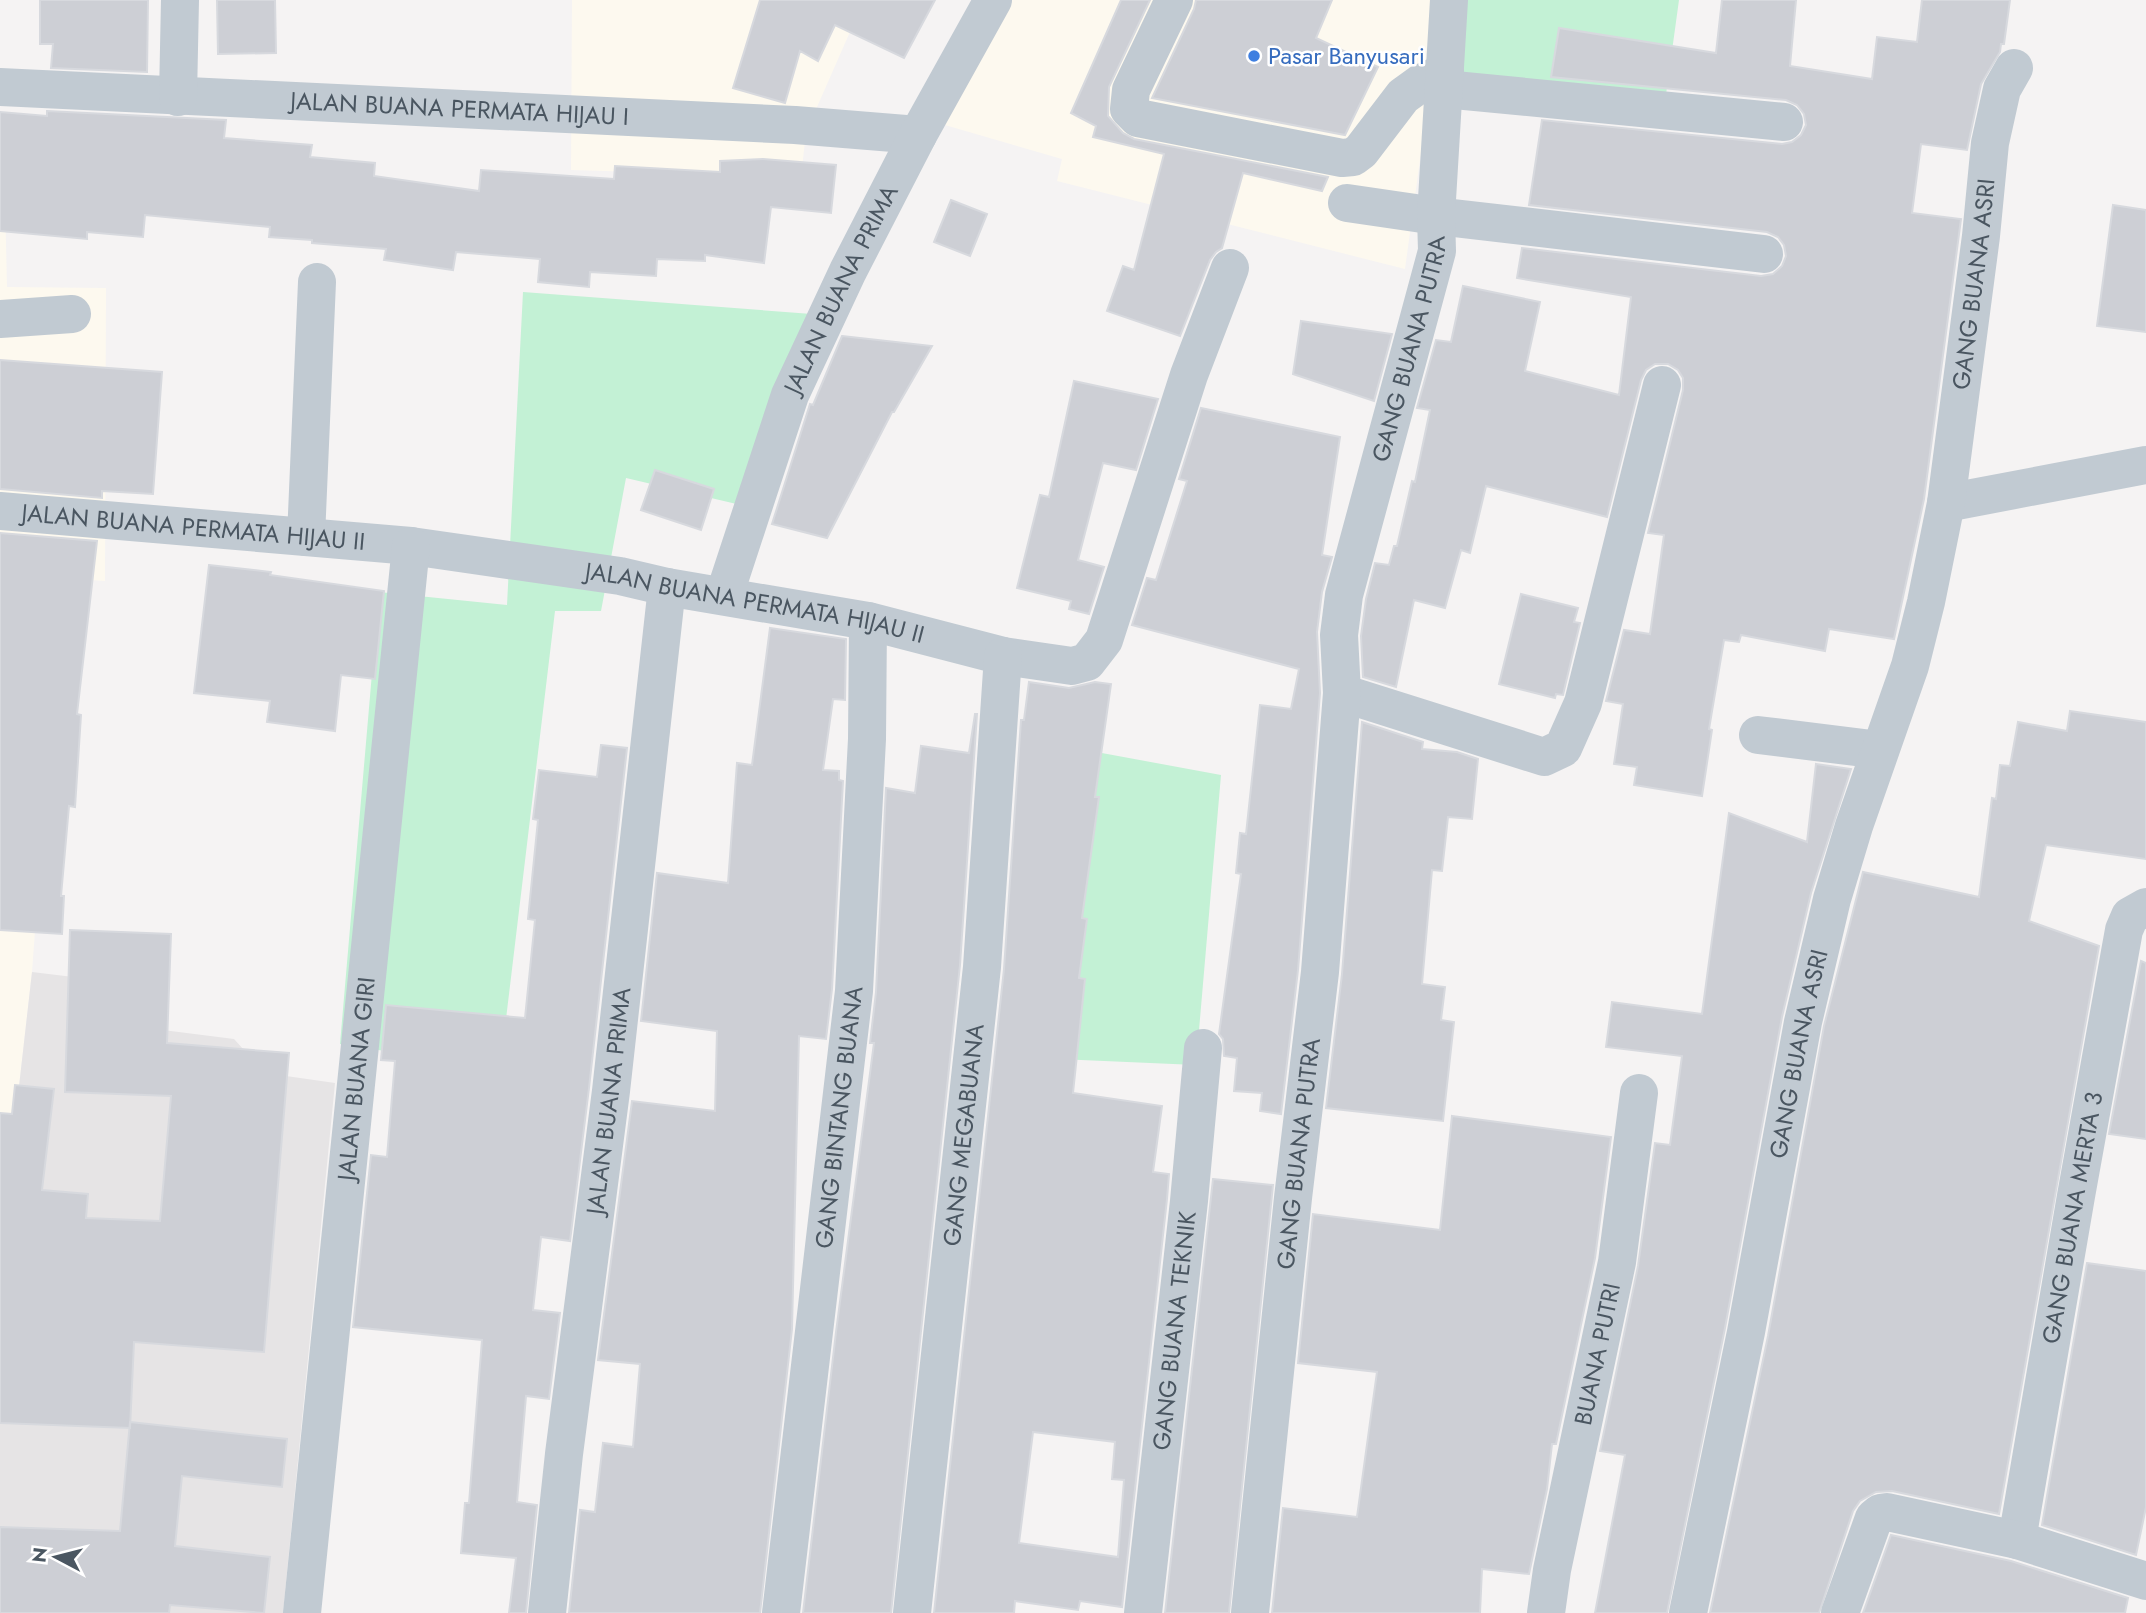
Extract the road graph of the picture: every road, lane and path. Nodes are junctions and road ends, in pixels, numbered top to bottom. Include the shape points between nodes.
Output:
1 (180, 0) edge
2 (993, 0) edge
3 (1174, 0) edge
4 (1449, 0) edge
5 (2014, 68) dead end
6 (1445, 80) junction
7 (0, 87) edge
8 (178, 97) junction
9 (1784, 122) dead end
10 (918, 135) junction
11 (1347, 202) dead end
12 (1436, 216) junction
13 (1763, 254) dead end
14 (1230, 268) dead end
15 (317, 282) dead end
16 (72, 314) dead end
17 (0, 318) edge
18 (1662, 385) dead end
19 (2146, 465) edge
20 (1947, 503) junction
21 (0, 511) edge
22 (306, 537) junction
23 (411, 546) junction
24 (667, 587) junction
25 (724, 596) junction
26 (868, 621) junction
27 (1003, 656) junction
28 (1342, 693) junction
29 (1758, 735) dead end
30 (1881, 750) junction
31 (2146, 907) edge
32 (1203, 1048) dead end
33 (1639, 1093) dead end
34 (2017, 1541) junction
35 (2146, 1581) edge
36 (302, 1613) edge
37 (547, 1613) edge
38 (781, 1613) edge
39 (912, 1613) edge
40 (1143, 1613) edge
41 (1250, 1613) edge
42 (1546, 1613) edge
43 (1689, 1613) edge
44 (1840, 1613) edge

1 - 8 street
2 - 10 street, JALAN BUANA PRIMA
3 - 6 street via 1131,90 1129,108 1138,118 1353,157 1403,96 1421,83
4 - 6 street, GANG BUANA PUTRA
5 - 20 street, GANG BUANA ASRI via 2002,89 1990,143
6 - 9 street
6 - 12 street, GANG BUANA PUTRA
7 - 8 street, JALAN BUANA PERMATA HIJAU I
8 - 10 street, JALAN BUANA PERMATA HIJAU I via 781,124
10 - 25 street, JALAN BUANA PRIMA via 790,395
11 - 12 street
12 - 13 street
12 - 28 street, GANG BUANA PUTRA via 1437,251 1429,285 1344,594 1339,635
14 - 27 street, JALAN BUANA PERMATA HIJAU II via 1189,375 1104,640 1087,662 1072,666
15 - 22 street
16 - 17 street
18 - 28 street via 1583,702 1563,748 1544,757
19 - 20 street
20 - 30 street, GANG BUANA ASRI via 1910,666
21 - 22 street, JALAN BUANA PERMATA HIJAU II
22 - 23 street, JALAN BUANA PERMATA HIJAU II
23 - 24 street, JALAN BUANA PERMATA HIJAU II
23 - 36 street, JALAN BUANA GIRI
24 - 25 street, JALAN BUANA PERMATA HIJAU II
24 - 37 street, JALAN BUANA PRIMA
25 - 26 street, JALAN BUANA PERMATA HIJAU II
26 - 27 street, JALAN BUANA PERMATA HIJAU II
26 - 38 street, GANG BINTANG BUANA via 854,991
27 - 39 street, GANG MEGABUANA via 982,967
28 - 41 street, GANG BUANA PUTRA via 1320,972
29 - 30 street
30 - 43 street, GANG BUANA ASRI via 1832,899 1803,1022
31 - 34 street, GANG BUANA MERTA 3 via 2130,916 2124,930
32 - 40 street, GANG BUANA TEKNIK
33 - 42 street, BUANA PUTRI via 1617,1262
34 - 35 street
34 - 44 street via 1880,1513 1874,1518

